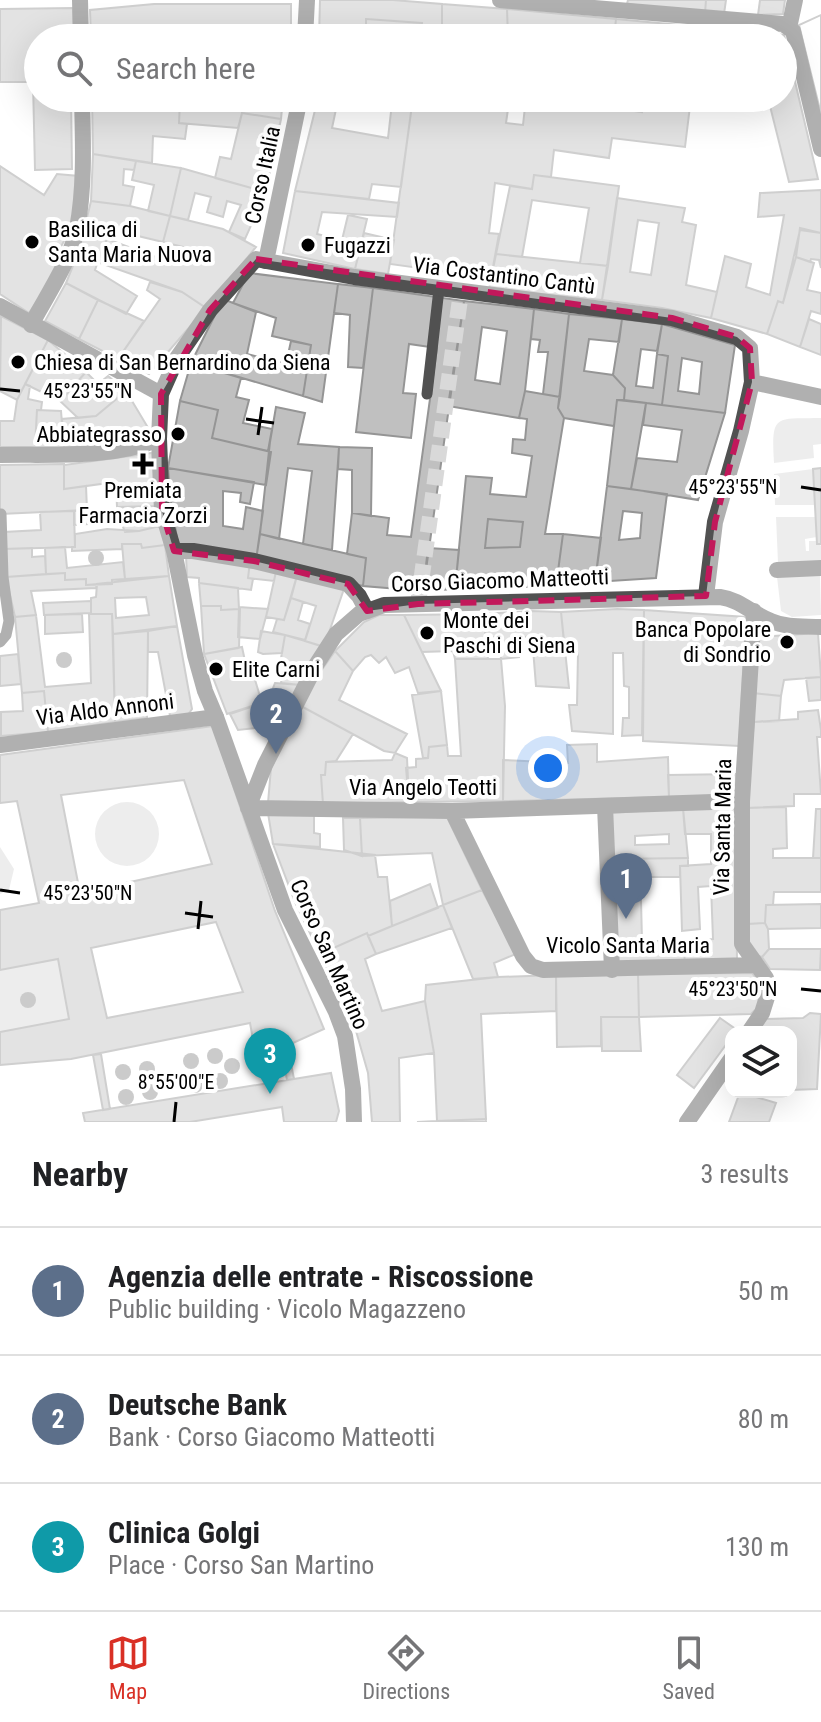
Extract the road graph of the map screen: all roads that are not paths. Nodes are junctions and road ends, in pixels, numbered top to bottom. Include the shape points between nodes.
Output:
1 (80, 0) edge
2 (307, 0) edge
3 (500, 0) edge
4 (795, 0) edge
5 (81, 24) edge
6 (306, 24) edge
7 (764, 24) edge
8 (787, 24) edge
9 (797, 48) edge
10 (82, 112) edge
11 (297, 112) edge
12 (821, 149) edge
13 (266, 261) junction
14 (439, 289) junction
15 (0, 306) edge
16 (31, 325) junction
17 (752, 382) junction
18 (161, 394) junction
19 (427, 394) dead end
20 (821, 397) edge
21 (159, 439) junction
22 (0, 455) edge
23 (1, 465) edge
24 (1, 514) edge
25 (174, 551) junction
26 (821, 568) edge
27 (777, 570) dead end
28 (706, 596) junction
29 (367, 611) junction
30 (761, 615) junction
31 (821, 627) edge
32 (0, 642) edge
33 (216, 717) junction
34 (0, 745) edge
35 (742, 801) junction
36 (605, 806) junction
37 (248, 808) junction
38 (452, 811) junction
39 (755, 965) junction
40 (612, 970) junction
41 (753, 1026) edge
42 (725, 1068) edge
43 (354, 1122) edge
44 (687, 1122) edge

1 - 5 street
2 - 6 street
3 - 7 street
4 - 8 street
9 - 12 street
10 - 16 street via 77,231
11 - 13 street, Corso Italia
13 - 14 street, Via Costantino Cantù
13 - 18 street via 256,259 210,310 177,358
14 - 17 street, Via Costantino Cantù via 672,318 737,337 750,348
14 - 19 lane
15 - 16 street
16 - 18 street
17 - 20 street
17 - 28 street via 715,522
18 - 21 street, Corso San Martino
21 - 22 street via 100,452
21 - 25 street, Corso San Martino via 162,511
22 - 23 lane
24 - 32 lane via 9,621
25 - 29 street via 254,561 348,584
25 - 33 street, Corso San Martino via 195,655
26 - 27 street
28 - 29 street, Corso Giacomo Matteotti via 384,605
28 - 30 street, Corso Giacomo Matteotti via 731,598
29 - 37 street, Corso Giacomo Matteotti via 336,634 316,665
30 - 31 street, Corso Giacomo Matteotti via 785,626
30 - 35 street, Via Santa Maria
33 - 34 street, Via Aldo Annoni
33 - 37 street, Corso San Martino
35 - 36 street, Via Angelo Teotti
35 - 39 street, Via Santa Maria via 742,944
36 - 38 street, Via Angelo Teotti
36 - 40 street
37 - 38 street, Via Angelo Teotti
37 - 43 street, Corso San Martino via 285,910 345,1036
38 - 40 street, Vicolo Santa Maria via 531,966
39 - 40 street, Vicolo Santa Maria
39 - 41 street, Via Santa Maria via 766,978 768,994
42 - 44 street

